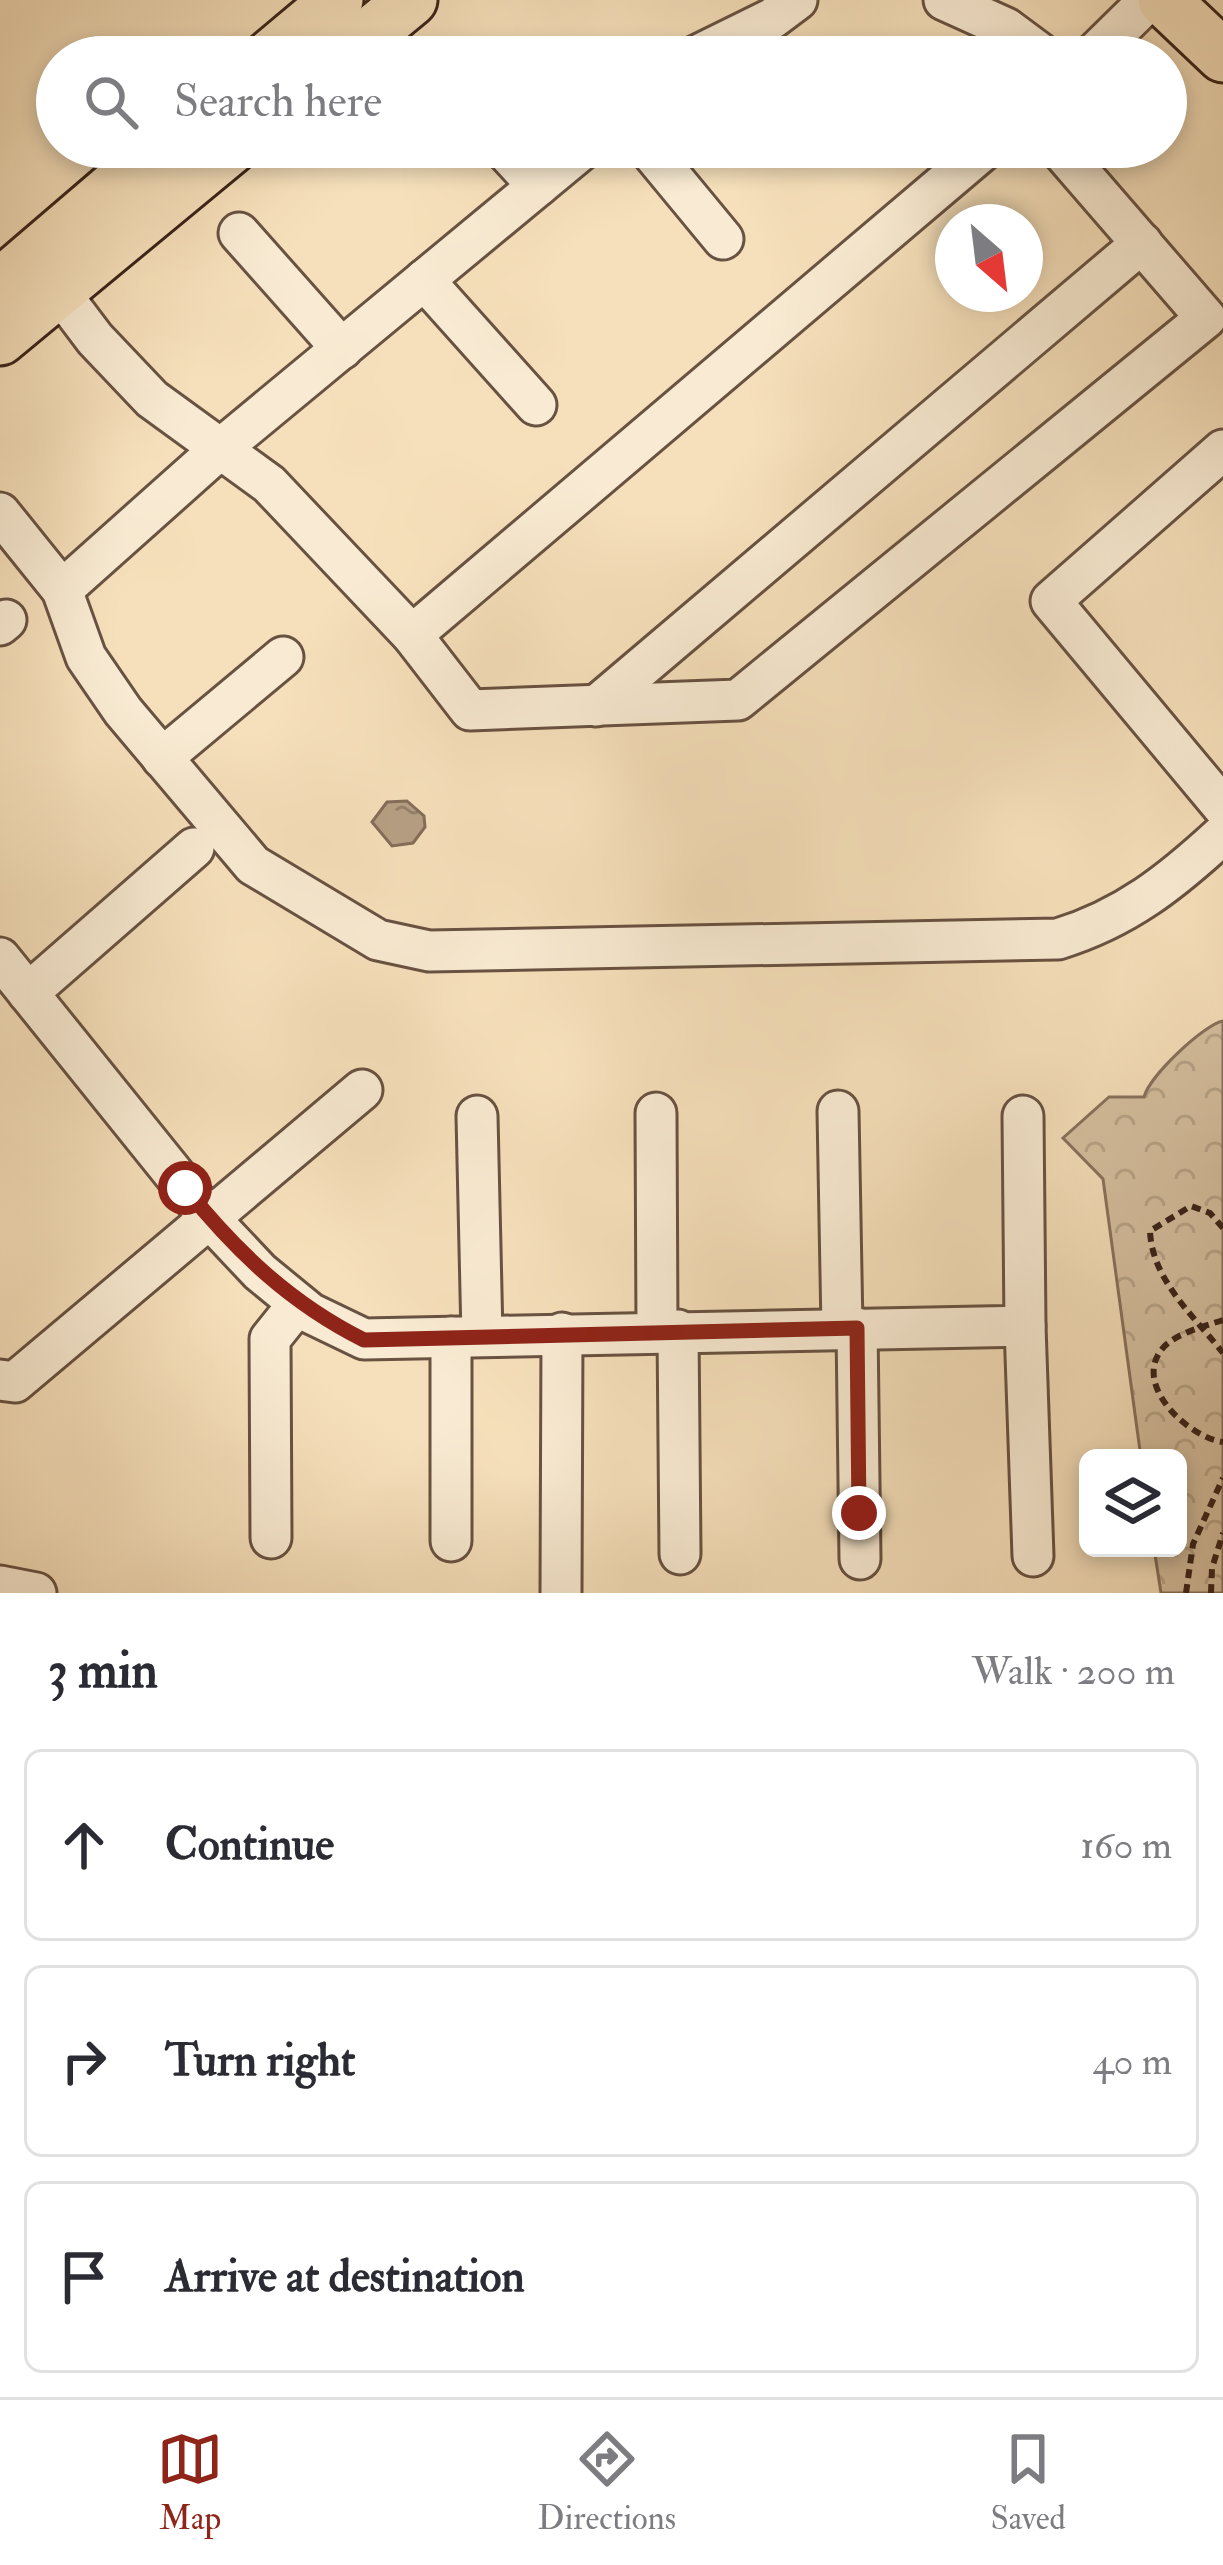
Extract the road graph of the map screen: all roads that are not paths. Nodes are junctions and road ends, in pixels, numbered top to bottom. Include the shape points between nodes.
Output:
1 (337, 0) edge
2 (411, 0) edge
3 (797, 0) edge
4 (944, 0) edge
5 (1149, 0) edge
6 (1164, 0) edge
7 (294, 36) edge
8 (367, 36) edge
9 (737, 36) edge
10 (1017, 36) edge
11 (1112, 36) edge
12 (1223, 56) edge
13 (136, 168) edge
14 (206, 168) edge
15 (521, 168) edge
16 (560, 168) edge
17 (665, 168) edge
18 (963, 168) edge
19 (1076, 168) edge
20 (538, 186) junction
21 (239, 233) dead end
22 (723, 238) dead end
23 (1142, 243) junction
24 (424, 280) junction
25 (0, 285) edge
26 (58, 290) junction
27 (0, 339) edge
28 (342, 349) junction
29 (536, 405) dead end
30 (220, 449) junction
31 (1223, 450) edge
32 (0, 513) edge
33 (62, 590) junction
34 (412, 635) junction
35 (283, 657) dead end
36 (596, 706) junction
37 (162, 758) junction
38 (1210, 764) edge
39 (1223, 808) edge
40 (1223, 834) edge
41 (194, 848) dead end
42 (13, 985) edge
43 (362, 1090) dead end
44 (838, 1111) dead end
45 (656, 1113) dead end
46 (478, 1116) dead end
47 (1022, 1116) dead end
48 (211, 1220) junction
49 (298, 1304) junction
50 (1025, 1326) junction
51 (850, 1328) junction
52 (667, 1330) junction
53 (562, 1333) junction
54 (466, 1336) junction
55 (0, 1380) edge
56 (271, 1538) dead end
57 (451, 1541) dead end
58 (680, 1554) dead end
59 (1033, 1556) dead end
60 (860, 1558) dead end
61 (0, 1586) edge
62 (36, 1593) edge
63 (561, 1593) edge

1 - 7 main road
2 - 8 main road
3 - 9 lane
4 - 10 lane
5 - 11 lane
6 - 12 main road
13 - 25 main road
14 - 26 main road
15 - 20 lane
16 - 20 lane
17 - 22 lane
18 - 34 lane
19 - 23 lane
20 - 24 lane
21 - 28 lane
23 - 36 lane
23 - 36 lane via 1206,318 738,700
24 - 28 lane
24 - 29 lane
26 - 27 main road
26 - 30 lane via 152,399
28 - 30 lane
30 - 33 lane
30 - 34 lane via 269,484
31 - 38 lane via 1051,601
32 - 33 lane
33 - 37 lane via 86,657
34 - 36 lane via 470,710
35 - 37 lane
37 - 40 lane via 253,865 378,940 429,951 1058,939 1156,896
38 - 39 lane
41 - 42 lane
42 - 48 lane
43 - 48 lane
44 - 51 lane
45 - 52 lane
46 - 54 lane
47 - 50 lane
48 - 49 lane
48 - 55 lane via 15,1382
49 - 54 lane via 364,1340
49 - 56 lane via 270,1340
50 - 51 lane
50 - 59 lane
51 - 52 lane
51 - 60 lane
52 - 53 lane
52 - 58 lane
53 - 54 lane
53 - 63 lane
54 - 57 lane
61 - 62 lane

